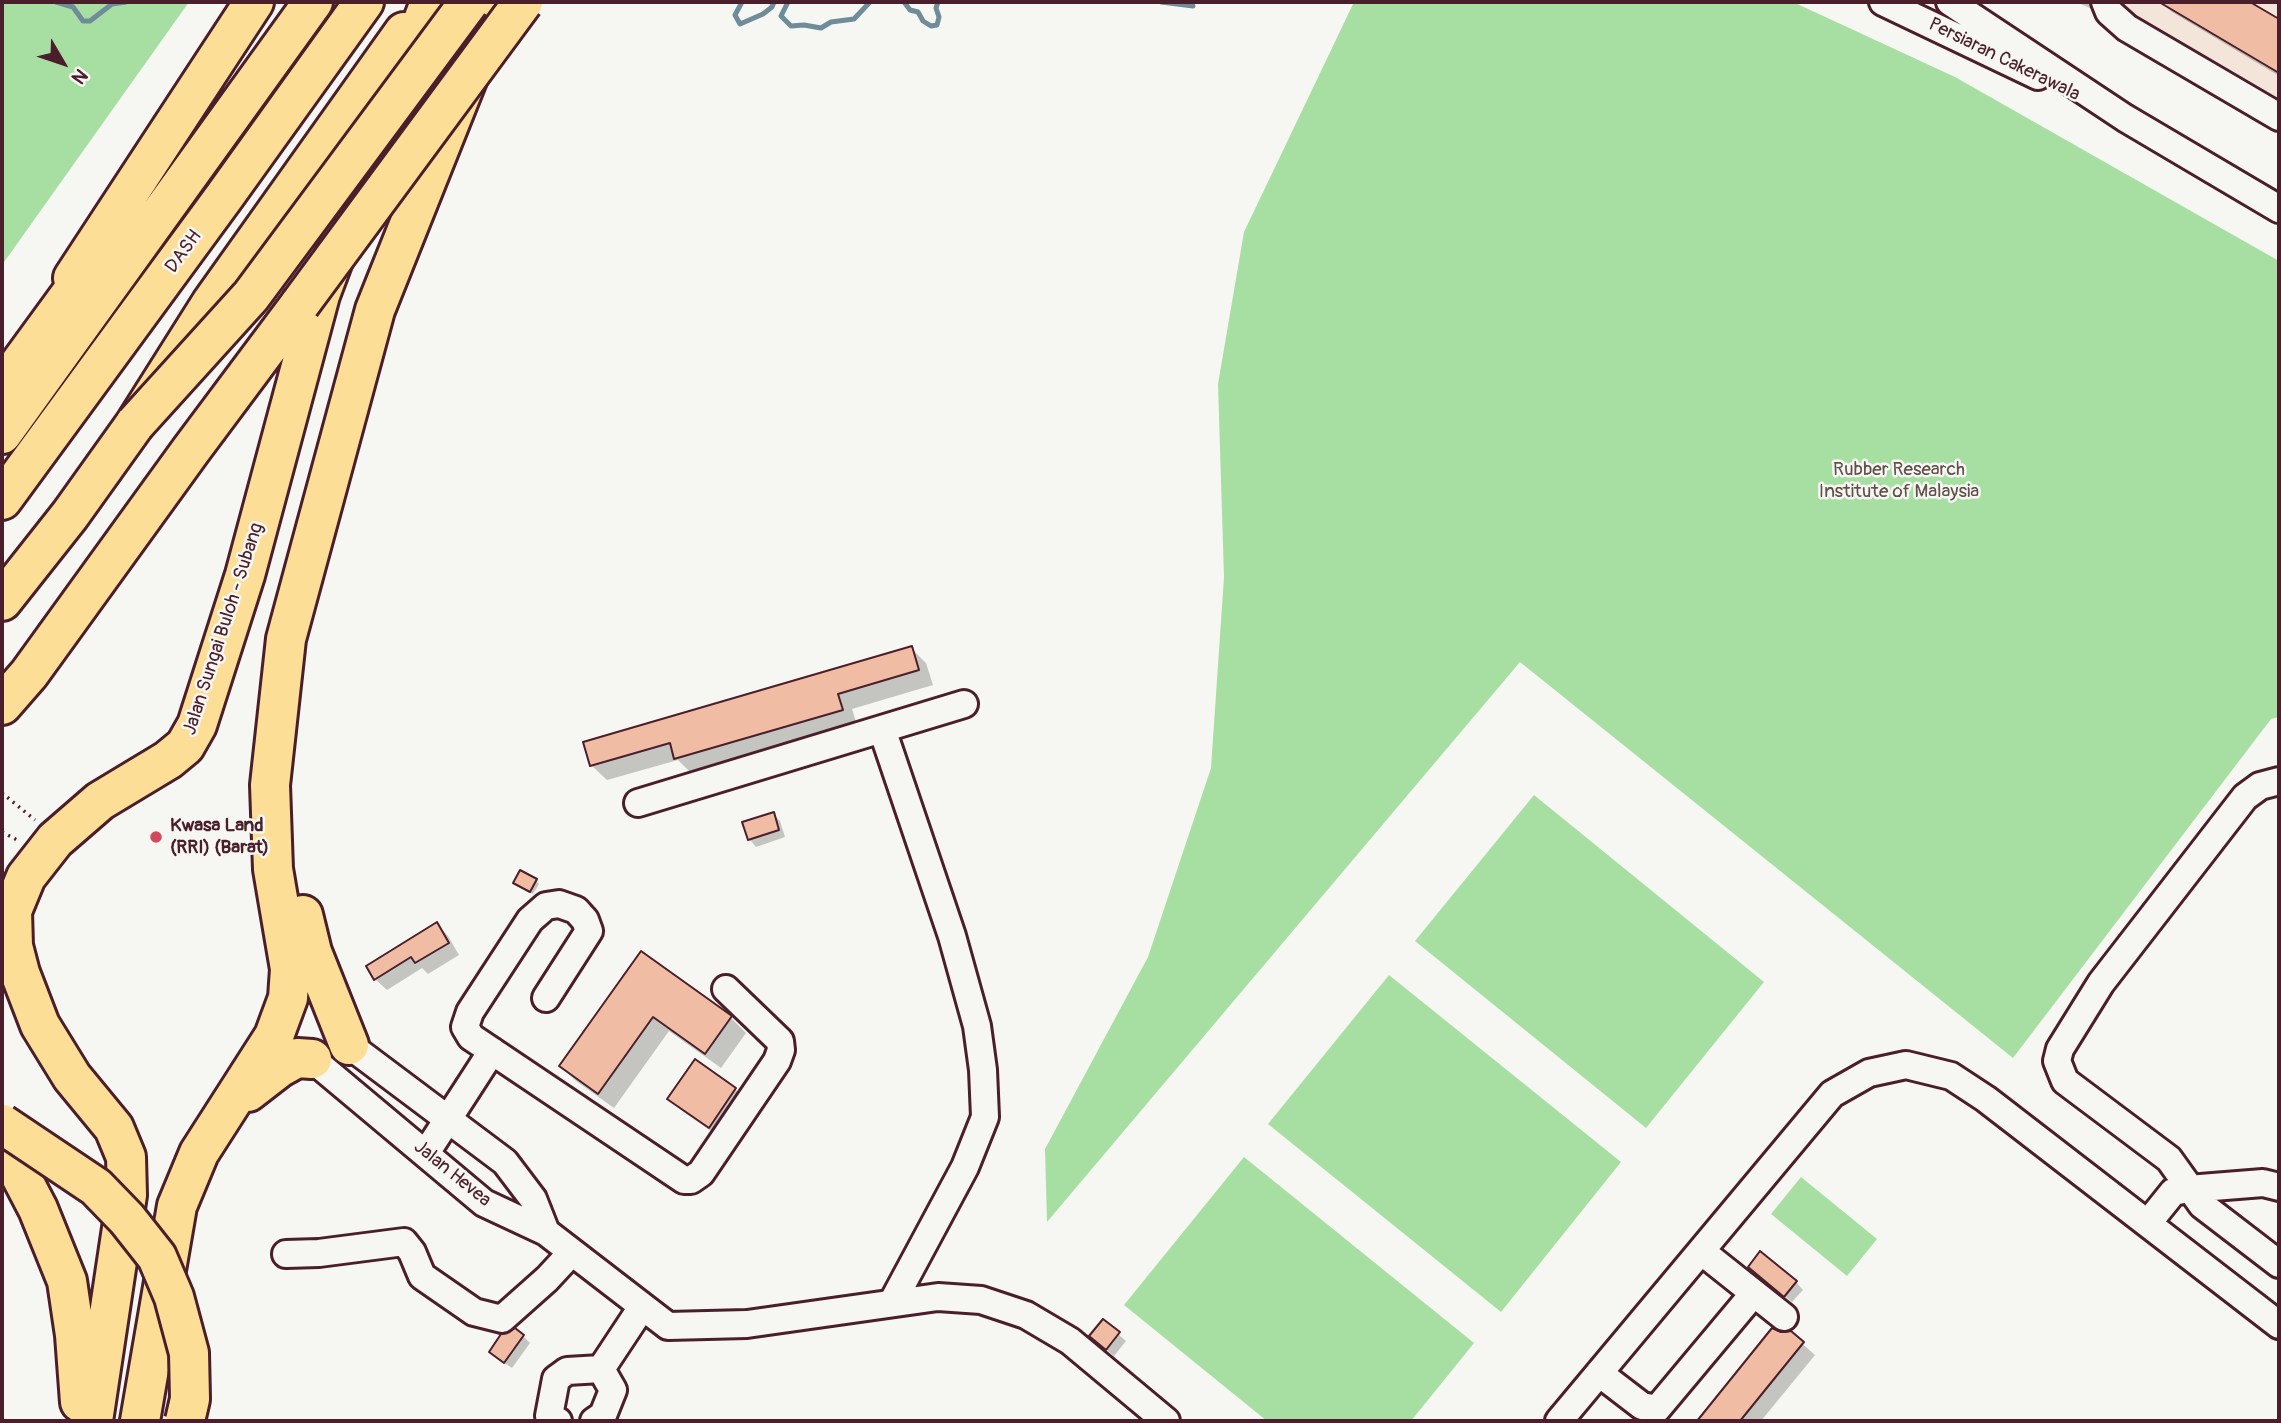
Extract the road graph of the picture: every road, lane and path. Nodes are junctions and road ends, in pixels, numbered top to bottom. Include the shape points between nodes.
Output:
1 (254, 2) edge
2 (281, 2) edge
3 (313, 2) edge
4 (364, 2) edge
5 (428, 2) edge
6 (469, 2) edge
7 (498, 2) edge
8 (523, 2) edge
9 (1883, 2) edge
10 (1950, 2) edge
11 (2105, 2) edge
12 (2279, 117) edge
13 (2125, 118) junction
14 (2279, 209) edge
15 (42, 331) junction
16 (2, 388) edge
17 (135, 424) junction
18 (2, 434) edge
19 (2, 500) edge
20 (2, 601) edge
21 (286, 639) junction
22 (964, 704) dead end
23 (2, 705) edge
24 (883, 729) junction
25 (2279, 781) edge
26 (2, 793) edge
27 (638, 803) dead end
28 (39, 824) dead end
29 (2, 831) edge
30 (19, 841) dead end
31 (726, 989) dead end
32 (547, 998) dead end
33 (349, 1045) joint
34 (492, 1051) junction
35 (312, 1059) joint
36 (228, 1107) junction
37 (449, 1120) junction
38 (2, 1124) edge
39 (2, 1140) edge
40 (426, 1153) junction
41 (2279, 1186) edge
42 (2188, 1189) junction
43 (2148, 1223) junction
44 (546, 1232) junction
45 (1701, 1251) junction
46 (572, 1252) junction
47 (286, 1254) dead end
48 (2279, 1264) edge
49 (1755, 1293) junction
50 (892, 1303) junction
51 (642, 1307) junction
52 (1784, 1317) dead end
53 (2279, 1325) edge
54 (601, 1369) junction
55 (1599, 1373) junction
56 (84, 1412) edge
57 (140, 1421) edge
58 (185, 1421) edge
59 (558, 1421) edge
60 (594, 1421) edge
61 (1166, 1421) edge
62 (1559, 1421) edge

1 - 15 highway via 87,254
2 - 15 highway
3 - 18 highway
4 - 19 highway, DASH
5 - 17 highway, bridge via 212,302
5 - 56 highway, Jalan Sungai Buloh - Subang via 320,295 246,575 197,725 185,747 100,801 55,840 26,877 12,911 13,946 40,1025 72,1077 114,1128 126,1157 127,1195
6 - 17 highway, bridge via 251,296
7 - 21 highway via 375,310
8 - 23 highway, bridge
9 - 13 street, Persiaran Cakerawala
10 - 13 street, Persiaran Cakerawala
11 - 12 street via 2127,28
13 - 14 street, Persiaran Cakerawala
15 - 16 highway
17 - 20 highway
21 - 33 highway via 285,835 312,952
21 - 36 highway via 270,785 273,869 290,968 288,998 274,1037
22 - 24 street
24 - 27 street
24 - 50 street via 977,1026 985,1117 965,1167
25 - 42 street via 2259,786 2245,797 2101,983 2057,1061 2064,1081 2169,1159
26 - 28 path
29 - 30 path
31 - 34 street via 780,1041 781,1050 701,1173 691,1180 684,1180
32 - 34 street via 589,931 576,910 559,904 546,906 530,920 470,1012 466,1027 471,1037
33 - 37 street, Jalan Hevea
34 - 37 street
35 - 36 highway via 297,1058 279,1068
35 - 40 street, Jalan Hevea
36 - 57 highway via 199,1153 177,1206
37 - 40 street
37 - 44 street, Jalan Hevea via 505,1162 533,1199
38 - 58 highway, bridge via 96,1187 157,1257 189,1353 190,1399
39 - 56 highway via 38,1209 67,1281
40 - 44 street, Jalan Hevea via 484,1203
41 - 42 street via 2263,1183
42 - 43 street via 2173,1192
42 - 48 street
43 - 45 street via 1986,1098 1951,1076 1906,1065 1869,1073 1832,1094
43 - 53 street
44 - 46 street, Jalan Hevea
45 - 49 street
45 - 55 street
46 - 47 street via 502,1319 474,1311 422,1276 404,1242
46 - 51 street, Jalan Hevea
49 - 52 street
49 - 55 street via 1657,1409 1642,1406
50 - 51 street, Jalan Hevea via 747,1324 668,1326
50 - 61 street via 938,1297 981,1300 1026,1315 1070,1341
51 - 54 street
54 - 59 street via 567,1371 556,1379 549,1416
54 - 60 street via 613,1390 603,1415
55 - 62 street

